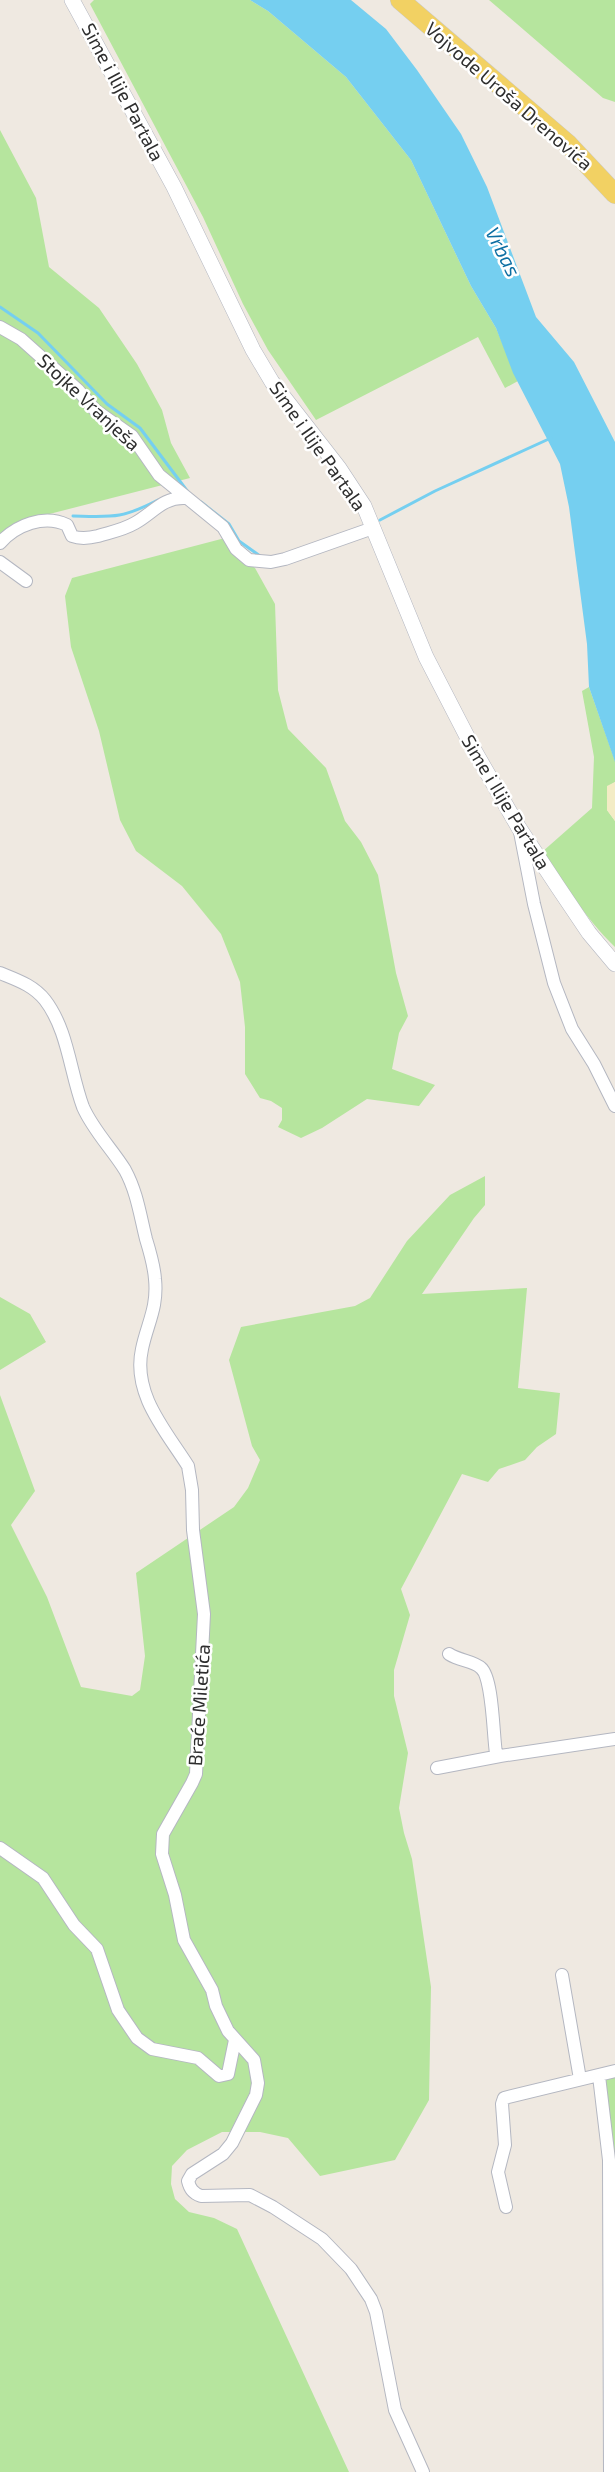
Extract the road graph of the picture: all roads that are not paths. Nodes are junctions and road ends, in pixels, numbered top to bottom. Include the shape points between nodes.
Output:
1 (72, 0) edge
2 (400, 0) edge
3 (615, 194) edge
4 (0, 327) edge
5 (185, 498) junction
6 (373, 528) junction
7 (0, 543) edge
8 (0, 562) edge
9 (26, 581) dead end
10 (519, 828) junction
11 (615, 964) edge
12 (0, 973) edge
13 (615, 1106) edge
14 (449, 1654) dead end
15 (615, 1740) edge
16 (500, 1756) junction
17 (437, 1768) dead end
18 (0, 1848) edge
19 (562, 1974) dead end
20 (235, 2040) junction
21 (615, 2072) edge
22 (599, 2076) junction
23 (580, 2079) junction
24 (506, 2207) dead end
25 (423, 2472) edge
26 (610, 2472) edge

1 - 6 street, Sime i Ilije Partala via 174,187 247,340 282,394 352,486
2 - 3 main road, Vojvode Uroša Drenovića via 568,144
4 - 5 street, Stojke Vranješa via 21,339 78,390 95,410 132,436 159,476
5 - 6 street, Stojke Vranješa via 223,526 236,549 249,560 258,562 285,559
5 - 7 street via 166,500 120,530 78,538 72,536 67,525 50,519 23,525
6 - 10 street, Sime i Ilije Partala via 409,620 447,700
8 - 9 street
10 - 11 street, Sime i Ilije Partala via 589,933
10 - 13 street via 554,983 572,1029
12 - 20 street, Braće Miletića via 32,988 54,1014 84,1110 124,1170 137,1197 151,1258 155,1300 141,1350 142,1380 150,1407 188,1466 204,1614 196,1774 163,1834 162,1854 184,1940
14 - 16 street via 482,1668 488,1679 496,1753
15 - 16 street
16 - 17 street
18 - 20 street via 43,1878 74,1925 97,1949 118,2010 143,2044 160,2052 198,2058 219,2076 228,2074
19 - 23 street
20 - 25 street, Braće Miletića via 254,2060 258,2083 256,2095 232,2143 222,2154 192,2174 188,2181 190,2186 201,2196 250,2195 322,2239 351,2269 371,2299 378,2317 395,2410
21 - 22 street
22 - 23 street
22 - 26 street via 609,2169
23 - 24 street via 515,2094 502,2101 505,2146 498,2172

